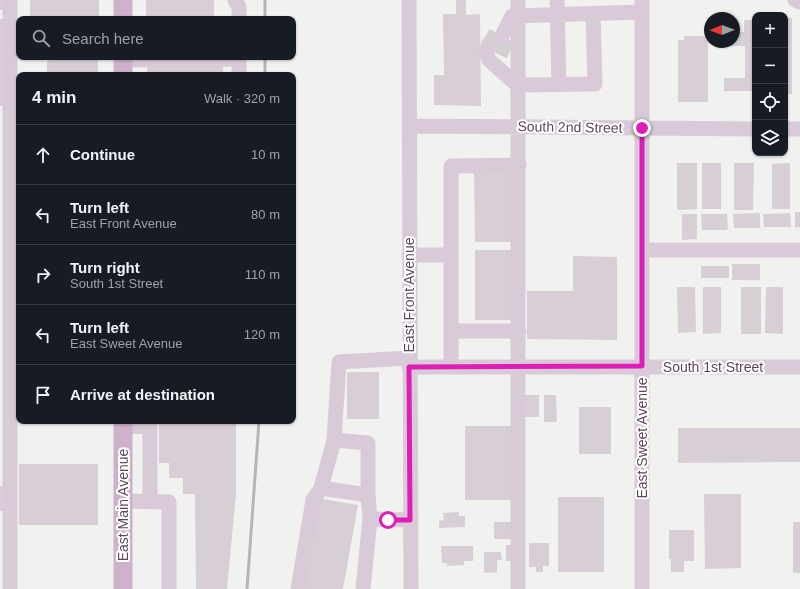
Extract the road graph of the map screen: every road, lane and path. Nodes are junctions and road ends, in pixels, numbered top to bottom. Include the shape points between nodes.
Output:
1 (10, 0) edge
2 (123, 0) edge
3 (235, 0) edge
4 (409, 0) edge
5 (518, 0) edge
6 (795, 0) edge
7 (800, 2) edge
8 (642, 6) edge
9 (558, 7) edge
10 (593, 13) junction
11 (123, 16) edge
12 (239, 16) edge
13 (506, 30) junction
14 (493, 53) dead end
15 (200, 60) edge
16 (239, 60) edge
17 (123, 64) edge
18 (239, 72) edge
19 (517, 85) junction
20 (559, 85) junction
21 (410, 126) junction
22 (518, 126) junction
23 (642, 128) junction
24 (752, 129) edge
25 (788, 129) edge
26 (800, 129) edge
27 (10, 133) edge
28 (519, 165) junction
29 (642, 250) junction
30 (800, 250) edge
31 (5, 251) edge
32 (409, 255) junction
33 (450, 255) junction
34 (451, 331) junction
35 (518, 331) junction
36 (409, 362) junction
37 (517, 366) junction
38 (642, 366) junction
39 (451, 367) junction
40 (800, 367) edge
41 (10, 368) edge
42 (123, 424) edge
43 (334, 440) junction
44 (321, 488) junction
45 (368, 495) junction
46 (123, 501) junction
47 (150, 501) junction
48 (370, 519) junction
49 (410, 520) junction
50 (10, 589) edge
51 (123, 589) edge
52 (169, 589) edge
53 (298, 589) edge
54 (363, 589) edge
55 (410, 589) edge
56 (518, 589) edge
57 (642, 589) edge

1 - 27 street
2 - 11 main road
3 - 12 street
4 - 21 street, East Front Avenue
5 - 13 street
6 - 7 street
8 - 10 street
8 - 23 street, East Sweet Avenue
9 - 10 street
9 - 13 street
9 - 20 street
10 - 20 street via 595,84
13 - 19 street
14 - 19 street
15 - 17 street
16 - 18 street
19 - 20 street
19 - 22 street
21 - 22 street, South 2nd Street
21 - 32 street, East Front Avenue
22 - 23 street, South 2nd Street
22 - 28 street
23 - 24 street, South 2nd Street
23 - 29 street, East Sweet Avenue
25 - 26 street
27 - 31 street
28 - 33 street via 451,166
28 - 35 street
29 - 30 street
29 - 38 street, East Sweet Avenue
31 - 41 street
32 - 33 street
32 - 36 street, East Front Avenue
33 - 34 street
34 - 35 street
34 - 39 street
35 - 37 street
36 - 39 street, South 1st Street
36 - 43 street, South 1st Street via 339,362
36 - 49 street, East Front Avenue
37 - 38 street, South 1st Street
37 - 39 street, South 1st Street
37 - 56 street
38 - 40 street, South 1st Street
38 - 57 street, East Sweet Avenue
41 - 50 street
42 - 46 main road, East Main Avenue
42 - 47 street via 150,426
43 - 44 street
43 - 45 street via 368,443
44 - 45 street
44 - 53 street via 313,500
45 - 48 street
46 - 47 street
46 - 51 main road, East Main Avenue
47 - 52 street via 169,502
48 - 49 street
48 - 54 street
49 - 55 street, East Front Avenue

